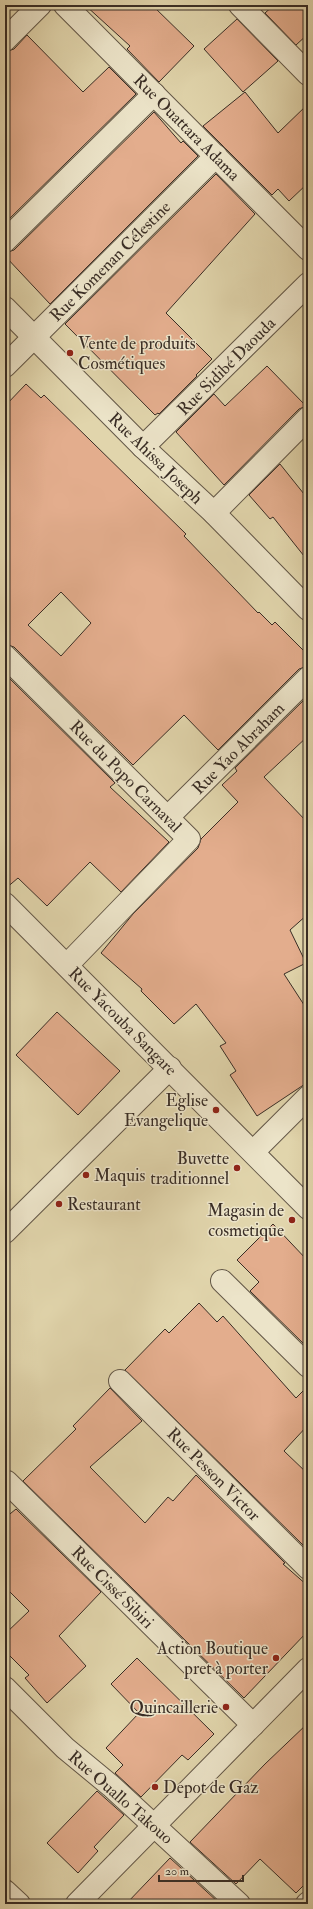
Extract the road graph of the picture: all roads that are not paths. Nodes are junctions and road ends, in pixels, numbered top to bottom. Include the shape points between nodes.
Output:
1 (40, 5) edge
2 (65, 5) edge
3 (240, 5) edge
4 (5, 40) edge
5 (307, 70) edge
6 (154, 94) junction
7 (216, 156) junction
8 (5, 241) edge
9 (308, 249) edge
10 (308, 284) edge
11 (5, 308) edge
12 (34, 337) junction
13 (5, 366) edge
14 (308, 418) edge
15 (143, 448) junction
16 (214, 513) junction
17 (308, 609) edge
18 (5, 656) edge
19 (308, 678) edge
20 (168, 817) junction
21 (5, 904) edge
22 (67, 965) junction
23 (170, 1068) junction
24 (308, 1097) edge
25 (253, 1152) junction
26 (308, 1208) edge
27 (5, 1232) edge
28 (222, 1281) dead end
29 (308, 1366) edge
30 (120, 1381) dead end
31 (7, 1482) dead end
32 (308, 1568) edge
33 (308, 1669) edge
34 (5, 1688) edge
35 (253, 1725) junction
36 (154, 1825) junction
37 (5, 1891) edge
38 (18, 1904) edge
39 (77, 1904) edge
40 (239, 1904) edge

1 - 4 street
2 - 6 street, Rue Ouattara Adama
3 - 5 street
6 - 7 street, Rue Ouattara Adama
6 - 8 street
7 - 9 street, Rue Ouattara Adama
7 - 12 street, Rue Komenan Célestine
10 - 15 street, Rue Sidibé Daouda
11 - 12 street, Rue Ahissa Joseph
12 - 13 street, Rue Komenan Célestine
12 - 15 street, Rue Ahissa Joseph
14 - 16 street
15 - 16 street, Rue Ahissa Joseph
16 - 17 street, Rue Ahissa Joseph
18 - 20 street, Rue du Popo Carnaval
19 - 20 street, Rue Yao Abraham
20 - 22 street, Rue du Popo Carnaval via 189,839
21 - 22 street, Rue Yacouba Sangare
22 - 23 street, Rue Yacouba Sangare
23 - 25 street, Rue Yacouba Sangare
23 - 27 street
24 - 25 street
25 - 26 street, Rue Yacouba Sangare
28 - 29 street
30 - 32 street, Rue Pesson Victor
31 - 35 street, Rue Cissé Sibiri
33 - 35 street
34 - 36 street, Rue Ouallo Takouo via 65,1748
35 - 36 street
36 - 39 street
36 - 40 street, Rue Ouallo Takouo
37 - 38 street

